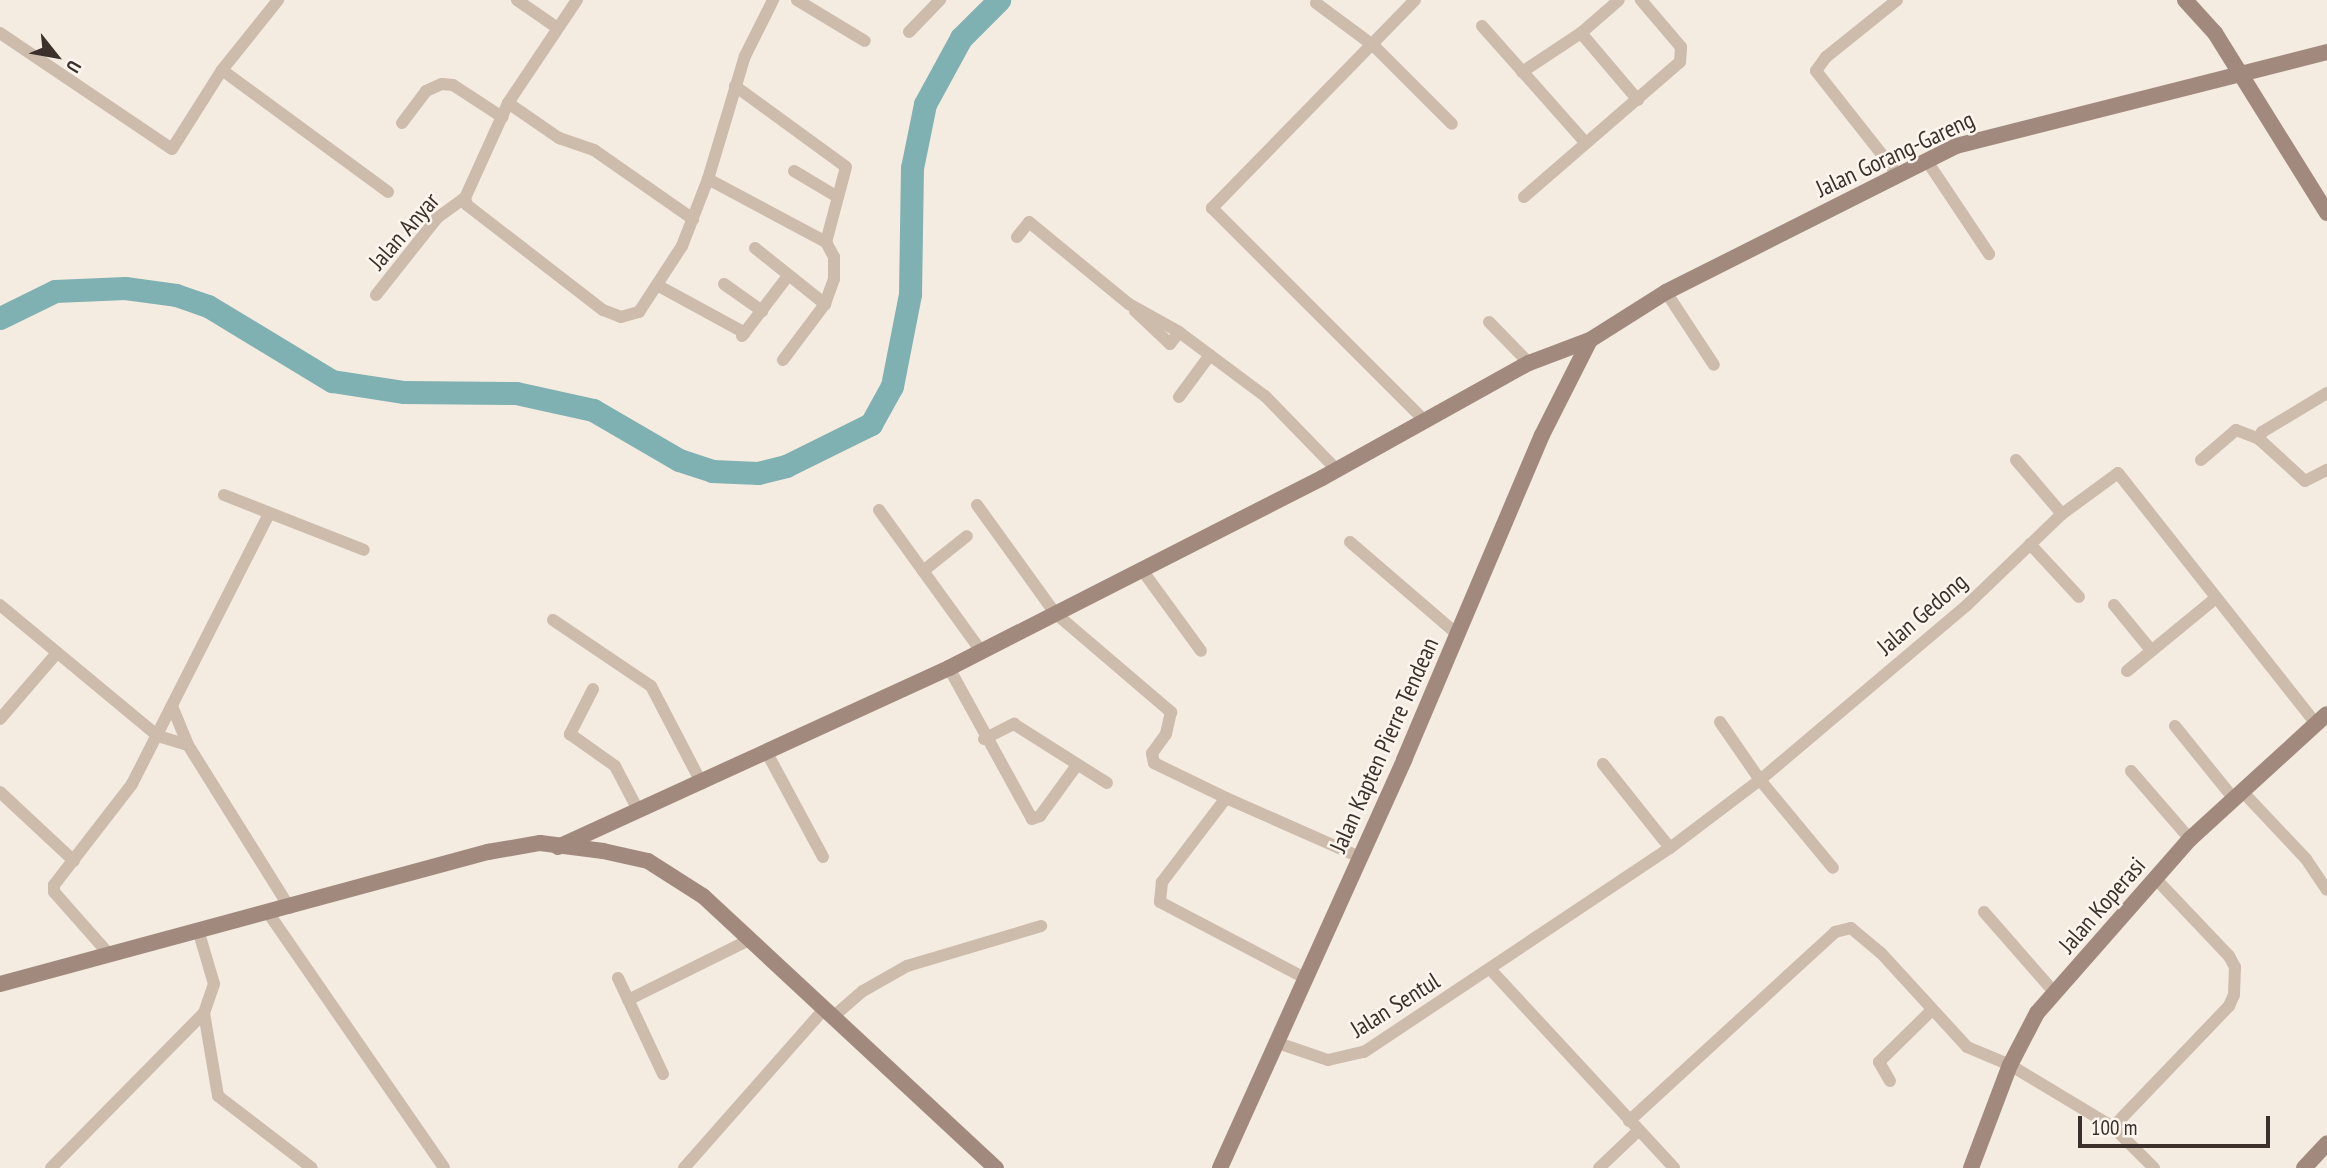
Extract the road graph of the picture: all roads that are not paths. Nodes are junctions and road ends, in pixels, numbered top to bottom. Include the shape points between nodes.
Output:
1 (278, 0) edge
2 (517, 0) edge
3 (577, 0) edge
4 (773, 0) edge
5 (797, 0) edge
6 (940, 0) edge
7 (1415, 0) edge
8 (1619, 0) edge
9 (1641, 0) edge
10 (1897, 0) edge
11 (2185, 0) edge
12 (1316, 3) dead end
13 (1482, 26) dead end
14 (556, 27) junction
15 (909, 32) dead end
16 (0, 33) edge
17 (1581, 33) junction
18 (865, 41) dead end
19 (1374, 46) junction
20 (2327, 52) edge
21 (222, 70) junction
22 (1522, 72) junction
23 (2239, 74) junction
24 (735, 86) junction
25 (1638, 100) junction
26 (508, 103) junction
27 (502, 117) junction
28 (402, 123) dead end
29 (1452, 124) dead end
30 (1585, 142) junction
31 (1927, 161) junction
32 (794, 171) dead end
33 (1898, 175) junction
34 (708, 179) junction
35 (388, 192) dead end
36 (836, 197) junction
37 (1524, 197) dead end
38 (465, 198) junction
39 (2327, 214) edge
40 (693, 219) junction
41 (1017, 237) dead end
42 (826, 242) junction
43 (755, 248) dead end
44 (1989, 254) dead end
45 (789, 276) junction
46 (724, 284) dead end
47 (657, 285) junction
48 (1666, 292) junction
49 (376, 295) dead end
50 (825, 304) junction
51 (762, 311) junction
52 (1489, 322) dead end
53 (1590, 341) junction
54 (1210, 355) junction
55 (783, 360) dead end
56 (1529, 363) junction
57 (1714, 365) dead end
58 (2327, 393) edge
59 (1179, 397) dead end
60 (1424, 420) junction
61 (2259, 439) junction
62 (2016, 460) dead end
63 (2201, 460) dead end
64 (1337, 470) junction
65 (2327, 470) edge
66 (224, 495) dead end
67 (977, 505) dead end
68 (878, 510) dead end
69 (2062, 514) junction
70 (268, 516) junction
71 (967, 536) dead end
72 (1350, 542) dead end
73 (2030, 544) junction
74 (364, 551) dead end
75 (1142, 570) junction
76 (923, 571) junction
77 (2078, 597) dead end
78 (2216, 598) junction
79 (0, 605) edge
80 (2114, 605) dead end
81 (1055, 613) junction
82 (553, 620) dead end
83 (1458, 635) junction
84 (54, 650) junction
85 (1201, 650) dead end
86 (2151, 650) junction
87 (981, 651) junction
88 (949, 668) junction
89 (2127, 671) dead end
90 (593, 689) dead end
91 (0, 706) edge
92 (172, 706) junction
93 (0, 719) edge
94 (2321, 719) edge
95 (1720, 722) dead end
96 (2175, 726) dead end
97 (158, 736) junction
98 (984, 739) junction
99 (187, 745) junction
100 (767, 753) junction
101 (1603, 764) dead end
102 (1077, 765) junction
103 (2131, 771) dead end
104 (1760, 780) junction
105 (1107, 783) dead end
106 (702, 785) junction
107 (0, 792) edge
108 (2237, 794) junction
109 (1226, 798) junction
110 (638, 810) junction
111 (2190, 839) junction
112 (558, 847) junction
113 (1670, 848) junction
114 (823, 857) dead end
115 (1360, 857) junction
116 (74, 861) junction
117 (1833, 868) dead end
118 (2156, 879) junction
119 (2327, 890) edge
120 (290, 908) junction
121 (1984, 912) dead end
122 (269, 914) junction
123 (1041, 926) dead end
124 (199, 933) junction
125 (751, 939) junction
126 (108, 953) junction
127 (1490, 969) junction
128 (618, 978) dead end
129 (1305, 978) junction
130 (0, 984) edge
131 (2055, 993) junction
132 (628, 1000) junction
133 (1932, 1010) junction
134 (829, 1012) junction
135 (204, 1013) junction
136 (1278, 1043) junction
137 (2010, 1065) junction
138 (663, 1074) dead end
139 (1889, 1081) dead end
140 (1634, 1126) junction
141 (2113, 1127) junction
142 (2327, 1143) edge
143 (2312, 1165) edge
144 (51, 1168) edge
145 (312, 1168) edge
146 (444, 1168) edge
147 (684, 1168) edge
148 (996, 1168) edge
149 (1220, 1168) edge
150 (1599, 1168) edge
151 (1674, 1168) edge
152 (1971, 1168) edge
153 (2154, 1168) edge

1 - 21 street
2 - 14 street
3 - 14 street
4 - 24 street
5 - 18 street
6 - 15 street
7 - 19 street
8 - 17 street
9 - 25 street via 1681,47 1682,55 1674,70
10 - 33 street via 1826,57 1816,71
11 - 23 street via 2215,33
12 - 19 street
13 - 22 street
14 - 26 street
16 - 21 street via 172,149
17 - 22 street
17 - 25 street
19 - 29 street
19 - 60 street via 1212,208
20 - 23 street, Jalan Gorang-Gareng
21 - 35 street
22 - 30 street
23 - 31 street, Jalan Gorang-Gareng via 1985,135
23 - 39 street
24 - 34 street
24 - 36 street via 846,167
25 - 30 street
26 - 27 street
26 - 40 street via 559,138 594,150
27 - 28 street via 453,85 442,84 426,91
27 - 38 street
30 - 37 street
31 - 33 street, Jalan Gorang-Gareng
31 - 44 street
32 - 36 street
33 - 48 street, Jalan Gorang-Gareng
34 - 40 street
34 - 42 street
36 - 42 street
38 - 47 street via 467,205 603,310 621,317 639,313
38 - 49 street, Jalan Anyar via 437,218
40 - 47 street
41 - 54 street via 1028,222 1129,304 1170,344 1179,332
42 - 50 street via 834,257 834,279
43 - 45 street
45 - 50 street
45 - 51 street
46 - 51 street
47 - 51 street via 744,335
48 - 53 street, Jalan Gorang-Gareng
48 - 57 street
50 - 55 street
52 - 56 street
53 - 56 street, Jalan Gorang-Gareng
53 - 83 street, Jalan Kapten Pierre Tendean via 1542,435
54 - 59 street
54 - 64 street via 1265,396
56 - 60 street, Jalan Gorang-Gareng
58 - 61 street via 2262,432
60 - 64 street, Jalan Gorang-Gareng
61 - 63 street via 2236,430
61 - 65 street via 2305,481
62 - 69 street
64 - 75 street, Jalan Gorang-Gareng
66 - 70 street
67 - 81 street
68 - 76 street
69 - 73 street, Jalan Gedong
69 - 78 street, Jalan Gedong via 2119,473
70 - 74 street
70 - 92 street
71 - 76 street
72 - 83 street
73 - 77 street
73 - 104 street, Jalan Gedong via 1966,606
75 - 81 street, Jalan Gorang-Gareng
75 - 85 street
76 - 87 street
78 - 86 street
78 - 94 street, Jalan Gedong
79 - 84 street
80 - 86 street
81 - 87 street, Jalan Gorang-Gareng
81 - 109 street via 1171,712 1166,734 1152,753 1154,763
82 - 106 street via 651,686
83 - 115 street, Jalan Kapten Pierre Tendean
84 - 91 street
84 - 93 street
84 - 97 street
86 - 89 street
87 - 88 street, Jalan Gorang-Gareng
88 - 98 street
88 - 100 street, Jalan Gorang-Gareng
90 - 110 street via 570,734 614,766
92 - 97 street
92 - 99 street
94 - 108 street, Jalan Koperasi
95 - 104 street
96 - 108 street
97 - 99 street
97 - 116 street via 119,806
98 - 102 street via 1014,724
98 - 102 street via 1032,819 1040,816
99 - 120 street
100 - 106 street, Jalan Gorang-Gareng
100 - 114 street
101 - 113 street
102 - 105 street
103 - 111 street
104 - 113 street, Jalan Gedong
104 - 117 street
106 - 110 street, Jalan Gorang-Gareng
107 - 116 street
108 - 111 street, Jalan Koperasi
108 - 119 street via 2306,859
109 - 115 street
109 - 129 street via 1173,865 1158,897 1167,906
110 - 112 street, Jalan Gorang-Gareng
111 - 118 street, Jalan Koperasi
112 - 120 street via 540,843 488,852
112 - 125 street via 648,861 703,897
113 - 127 street, Jalan Gedong
115 - 129 street, Jalan Kapten Pierre Tendean
116 - 126 street via 56,882 54,892
118 - 131 street, Jalan Koperasi
118 - 141 street via 2229,956 2235,967 2234,995 2229,1006
120 - 122 street
121 - 131 street
122 - 124 street
122 - 146 street
123 - 134 street via 907,966
124 - 126 street
124 - 135 street via 214,984
125 - 132 street
125 - 134 street
126 - 130 street
127 - 136 street, Jalan Sentul via 1364,1052 1328,1060
127 - 140 street
128 - 132 street
129 - 136 street, Jalan Kapten Pierre Tendean
131 - 137 street, Jalan Koperasi via 2025,1033
132 - 138 street
133 - 137 street via 1967,1046
133 - 139 street via 1880,1062
133 - 140 street via 1864,936 1852,928 1841,929
134 - 147 street
134 - 148 street
135 - 144 street
135 - 145 street via 218,1096
136 - 149 street, Jalan Kapten Pierre Tendean
137 - 141 street
137 - 152 street, Jalan Koperasi
140 - 150 street
140 - 151 street
141 - 153 street
142 - 143 street

